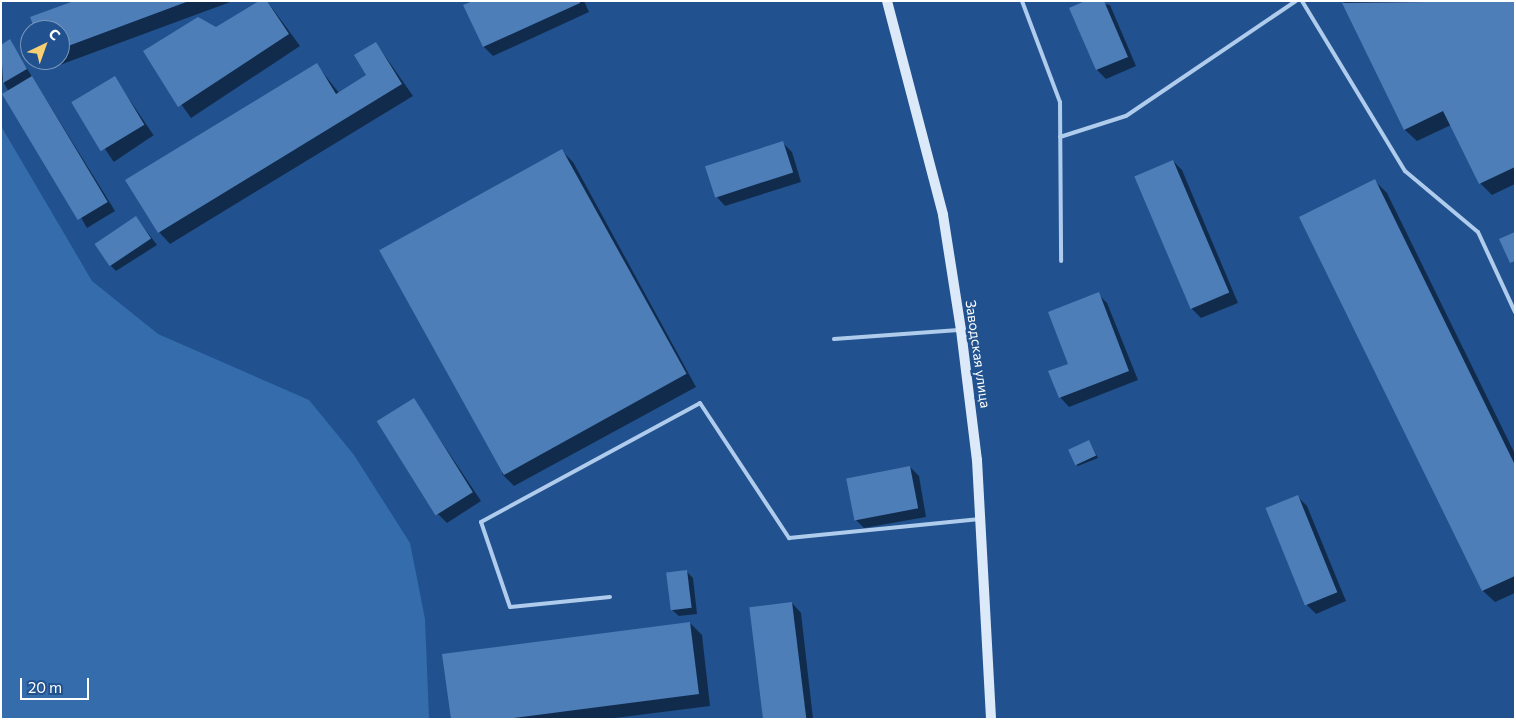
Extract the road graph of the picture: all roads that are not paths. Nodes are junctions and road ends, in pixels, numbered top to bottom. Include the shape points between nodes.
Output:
1 (888, 1) edge
2 (1022, 1) edge
3 (1296, 1) edge
4 (1302, 1) edge
5 (1060, 137) junction
6 (1061, 261) dead end
7 (1515, 312) edge
8 (961, 330) junction
9 (834, 339) dead end
10 (981, 519) junction
11 (610, 597) dead end
12 (991, 719) edge

1 - 8 street, Заводская улица via 943,215
2 - 5 lane via 1060,102
3 - 5 lane via 1126,116
4 - 7 lane via 1405,170 1478,232
5 - 6 lane
8 - 9 lane
8 - 10 street, Заводская улица
10 - 11 lane via 788,538 700,403 482,522 510,607
10 - 12 street, Заводская улица

